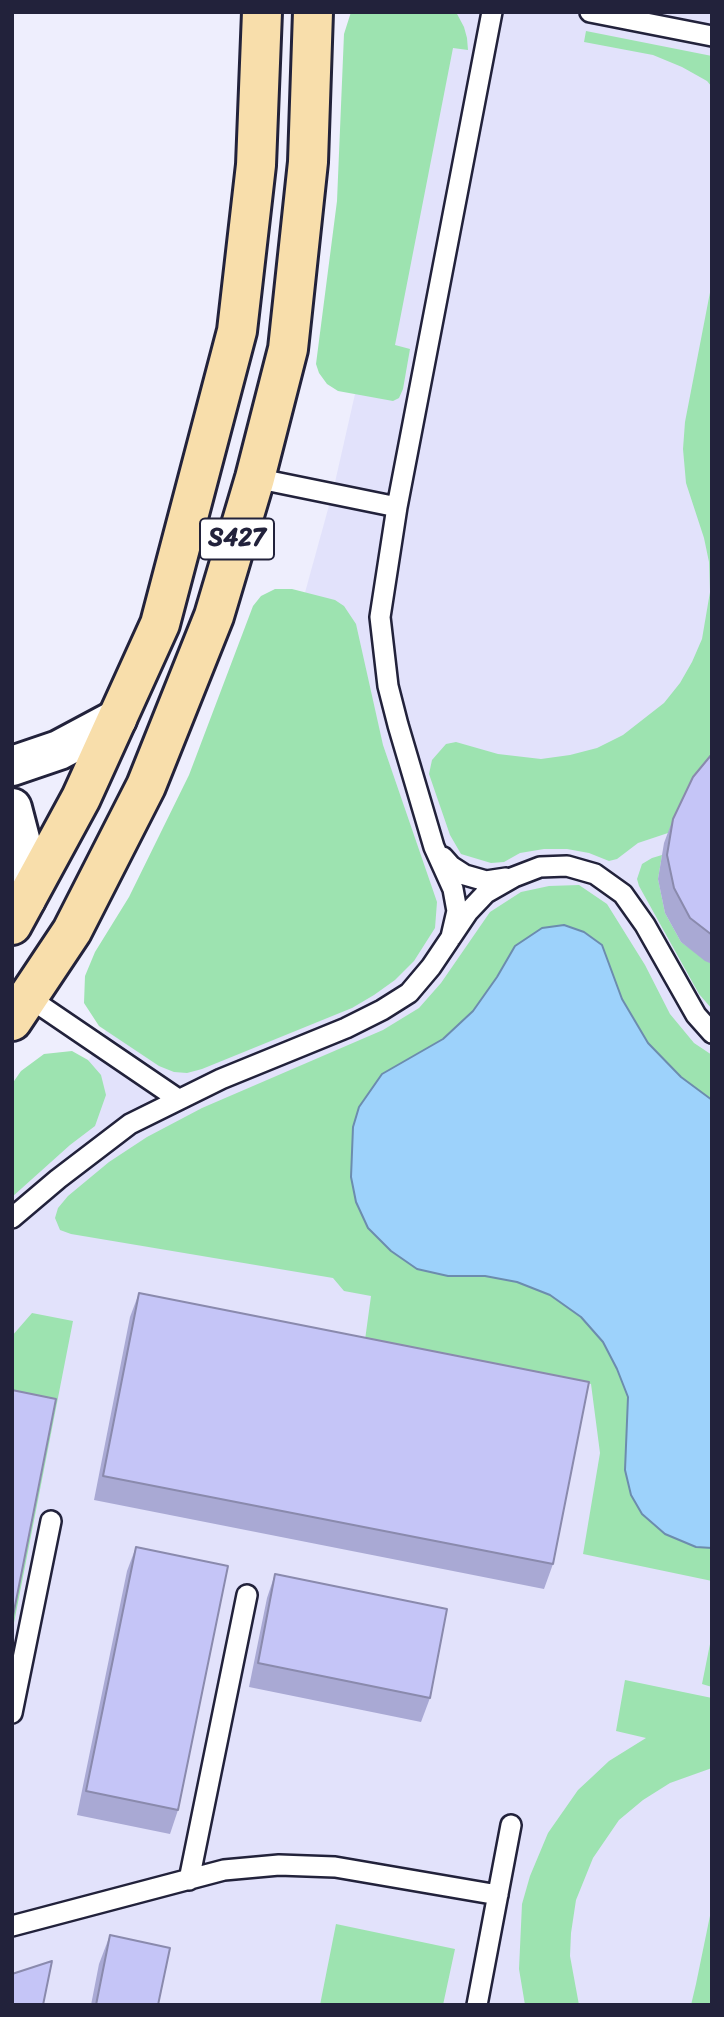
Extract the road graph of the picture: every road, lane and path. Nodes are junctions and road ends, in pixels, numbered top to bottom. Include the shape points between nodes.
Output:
1 (262, 12) edge
2 (313, 12) edge
3 (492, 12) edge
4 (590, 12) edge
5 (712, 36) edge
6 (255, 478) junction
7 (397, 507) junction
8 (117, 719) junction
9 (12, 766) edge
10 (12, 808) edge
11 (434, 847) junction
12 (514, 877) junction
13 (19, 912) edge
14 (451, 937) junction
15 (20, 1009) edge
16 (712, 1032) edge
17 (178, 1099) junction
18 (12, 1218) edge
19 (51, 1521) dead end
20 (247, 1595) dead end
21 (12, 1713) edge
22 (511, 1825) dead end
23 (189, 1880) junction
24 (498, 1895) junction
25 (12, 1926) edge
26 (477, 2005) edge

1 - 8 main road, S427 via 256,165 237,331 160,624
2 - 6 main road, S427 via 308,162 288,349
3 - 7 lane
4 - 5 lane
6 - 7 lane
6 - 15 main road, S427 via 214,616 146,786 72,931
7 - 11 lane via 380,617 382,643 388,686
8 - 9 street via 60,750
8 - 13 main road, S427
10 - 13 street via 24,854
11 - 12 lane via 465,875 486,881
11 - 14 lane via 453,889 457,911
12 - 14 lane via 486,893
12 - 16 lane via 540,867 567,866 595,874 623,894 696,1015
14 - 17 lane via 408,993 382,1010
15 - 17 lane
17 - 18 lane via 130,1124
19 - 21 lane
20 - 23 lane
22 - 24 lane
23 - 24 lane via 224,1870 335,1867
23 - 25 lane
24 - 26 lane

